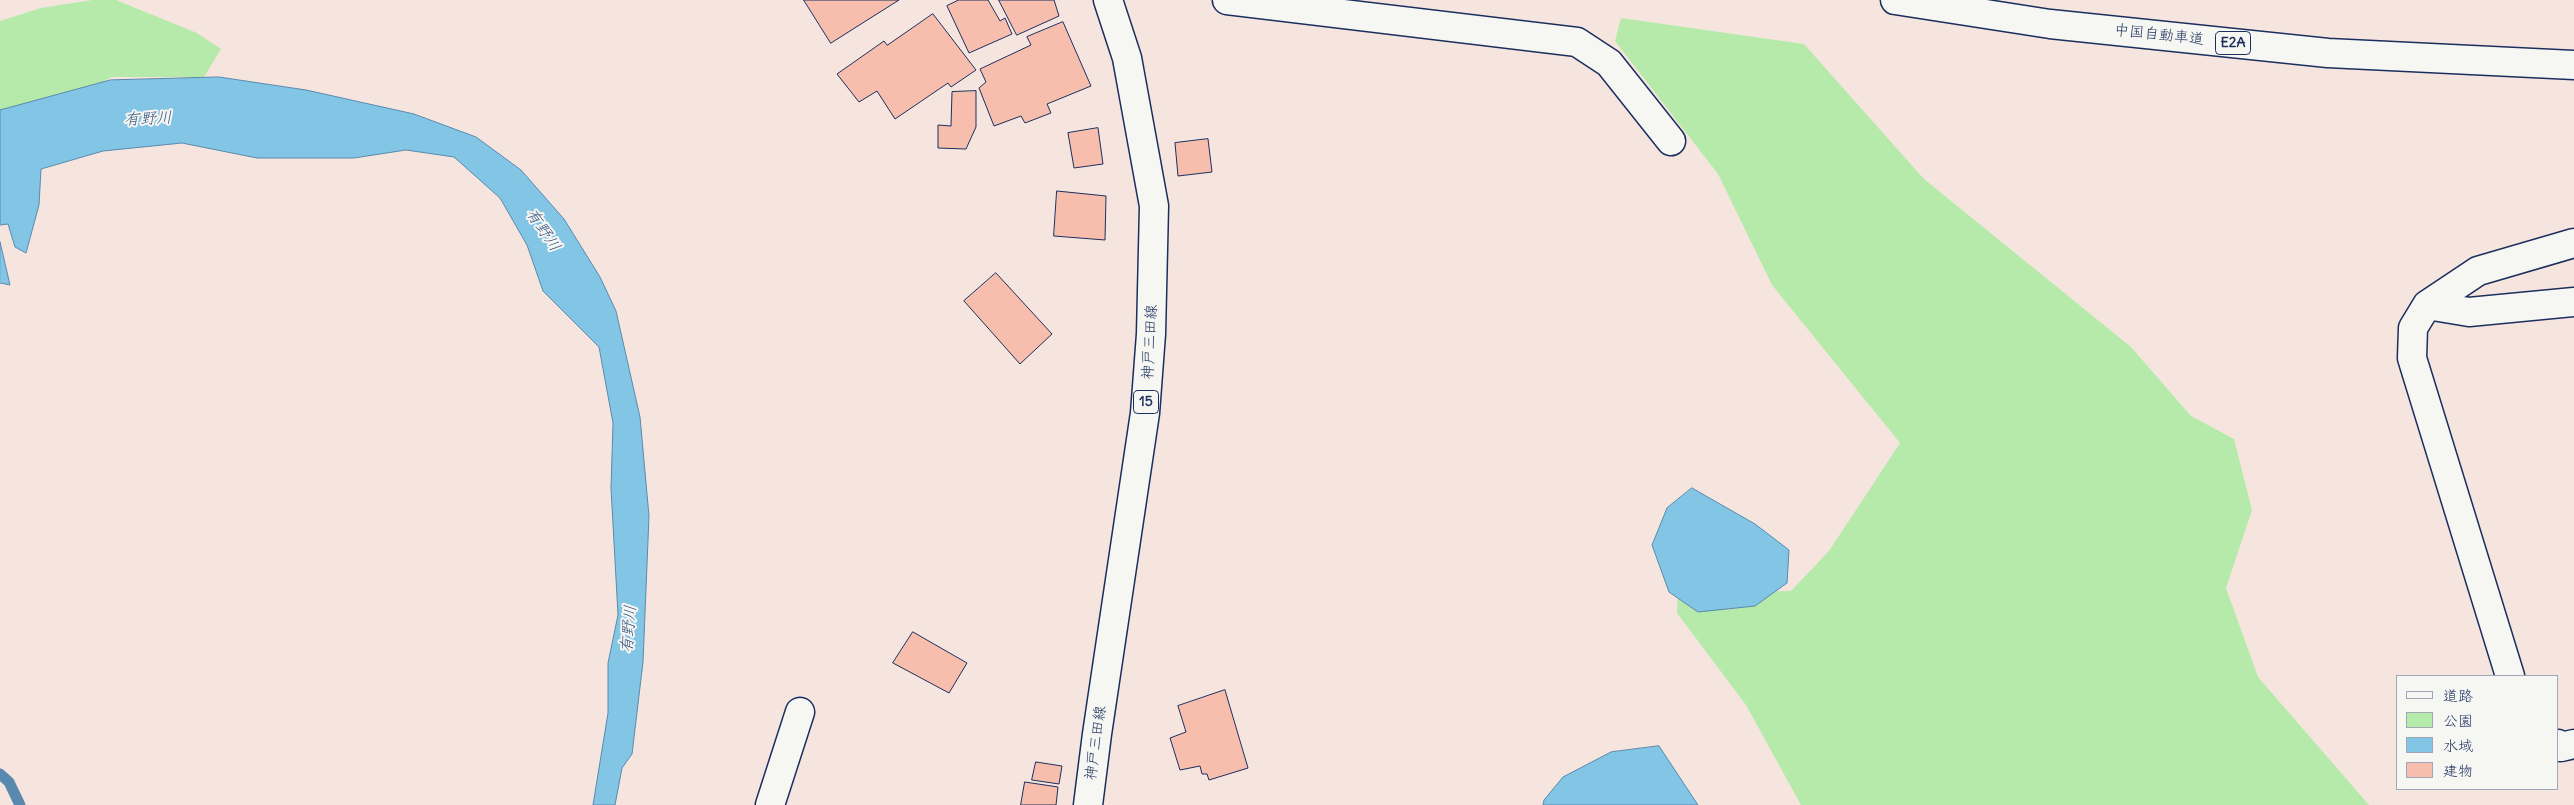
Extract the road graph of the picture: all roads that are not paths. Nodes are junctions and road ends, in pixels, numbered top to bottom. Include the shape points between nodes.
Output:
1 (1108, 0) edge
2 (1227, 0) edge
3 (1895, 0) edge
4 (2574, 65) edge
5 (1671, 141) dead end
6 (2574, 243) edge
7 (2574, 302) edge
8 (2426, 305) junction
9 (2510, 675) edge
10 (800, 712) dead end
11 (2574, 744) edge
12 (2559, 746) edge
13 (770, 805) edge
14 (1088, 805) edge

1 - 14 main road, 神戸三田線 / 15 via 1128,58 1154,206 1151,334 1145,413
2 - 5 main road via 1577,42 1609,62
3 - 4 main road, 中国自動車道 / E2A via 2050,24 2328,52
6 - 8 main road via 2478,271
7 - 8 main road via 2469,312
8 - 9 main road via 2413,328 2412,358
10 - 13 main road
11 - 12 main road

